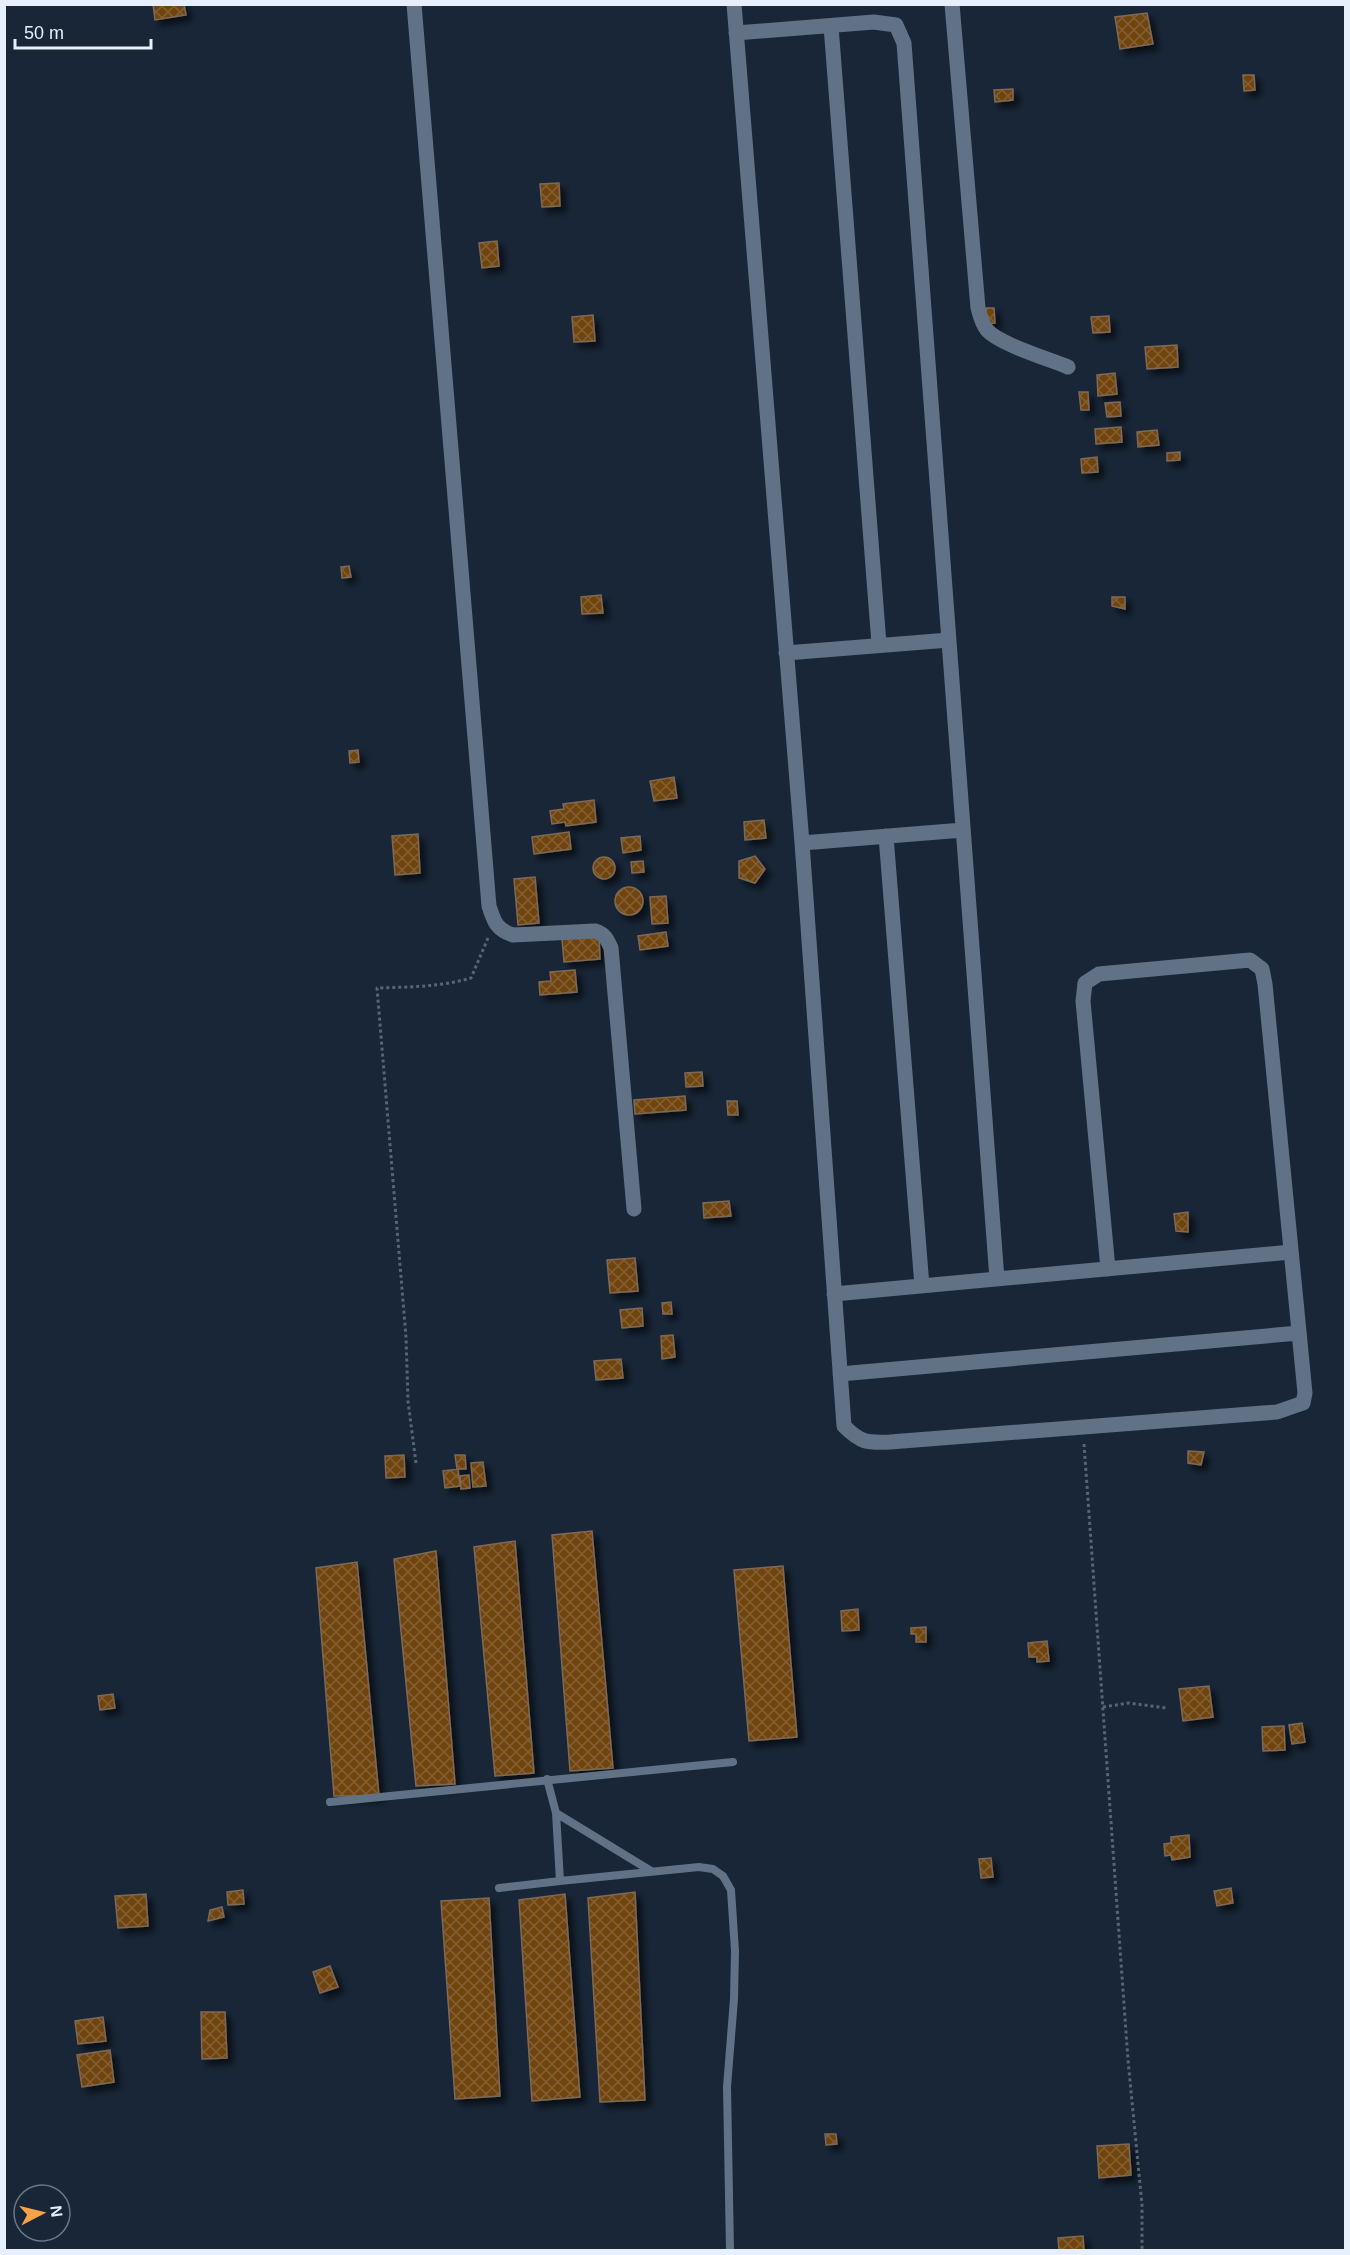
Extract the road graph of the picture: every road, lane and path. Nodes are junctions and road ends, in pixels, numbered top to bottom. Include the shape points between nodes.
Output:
1 (414, 4) edge
2 (734, 4) edge
3 (952, 4) edge
4 (831, 26) junction
5 (736, 33) junction
6 (1068, 367) dead end
7 (949, 640) junction
8 (879, 644) junction
9 (786, 653) junction
10 (963, 830) junction
11 (886, 836) junction
12 (802, 843) junction
13 (493, 919) junction
14 (634, 1209) dead end
15 (1291, 1252) junction
16 (1108, 1269) junction
17 (997, 1279) junction
18 (922, 1286) junction
19 (834, 1294) junction
20 (1299, 1333) junction
21 (840, 1374) junction
22 (1083, 1427) junction
23 (416, 1463) dead end
24 (1103, 1707) junction
25 (1166, 1708) dead end
26 (733, 1762) dead end
27 (547, 1779) junction
28 (330, 1802) dead end
29 (556, 1813) junction
30 (651, 1870) junction
31 (560, 1881) junction
32 (499, 1888) dead end
33 (730, 2250) edge
34 (1142, 2250) edge

1 - 13 street
2 - 5 street
3 - 6 street via 982,323 1002,340
4 - 5 street
4 - 7 street via 874,22 896,25 904,43
4 - 8 street
5 - 9 street
7 - 8 street
7 - 10 street
8 - 9 street
9 - 12 street
10 - 11 street
10 - 17 street
11 - 12 street
11 - 18 street
12 - 19 street
13 - 14 street via 502,932 513,935 595,931 608,939
13 - 23 path via 471,978 423,987 377,988
15 - 16 street
15 - 16 street via 1262,969 1250,960 1144,969 1099,974 1087,980 1084,988
15 - 20 street
16 - 17 street
17 - 18 street
18 - 19 street
19 - 21 street
20 - 21 street
20 - 22 street via 1305,1393 1299,1406 1277,1412
21 - 22 street via 844,1426 866,1443
22 - 24 path
24 - 25 path via 1129,1703
24 - 34 path via 1142,2205
26 - 27 lane
27 - 28 lane
27 - 29 lane
29 - 30 lane
29 - 31 lane
30 - 31 lane
30 - 33 lane via 713,1869 723,1876 731,1890 735,1951 727,2087
31 - 32 lane

